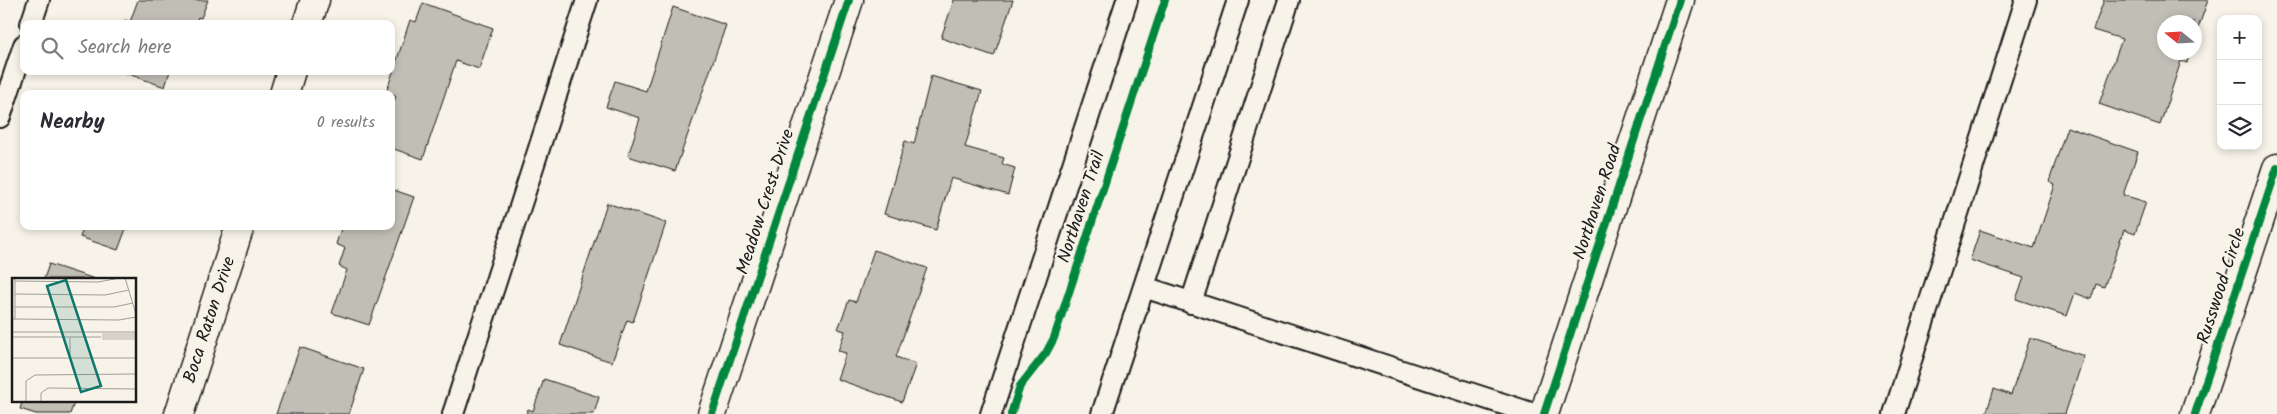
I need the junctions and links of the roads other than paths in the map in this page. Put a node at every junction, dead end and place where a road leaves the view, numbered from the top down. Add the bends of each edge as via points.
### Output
1 (39, 0) edge
2 (314, 0) edge
3 (587, 0) edge
4 (849, 0) edge
5 (1127, 0) edge
6 (1238, 0) edge
7 (1289, 0) edge
8 (1680, 0) edge
9 (2026, 0) edge
10 (32, 20) edge
11 (308, 20) edge
12 (20, 57) edge
13 (290, 75) edge
14 (285, 90) edge
15 (0, 117) edge
16 (2277, 168) edge
17 (239, 230) edge
18 (1144, 288) junction
19 (1191, 303) junction
20 (179, 414) edge
21 (453, 414) edge
22 (712, 414) edge
23 (991, 414) edge
24 (1102, 414) edge
25 (1534, 414) edge
26 (1544, 414) edge
27 (1894, 414) edge
28 (2196, 414) edge

1 - 10 lane
2 - 11 street
3 - 21 lane
4 - 22 street, Meadow Crest Drive
5 - 23 lane
6 - 18 lane
7 - 19 lane
8 - 26 street, Northaven Road
9 - 27 lane
12 - 15 lane
13 - 14 street
16 - 28 street, Russwood Circle
17 - 20 street, Boca Raton Drive
18 - 19 lane
18 - 24 lane
19 - 25 lane

